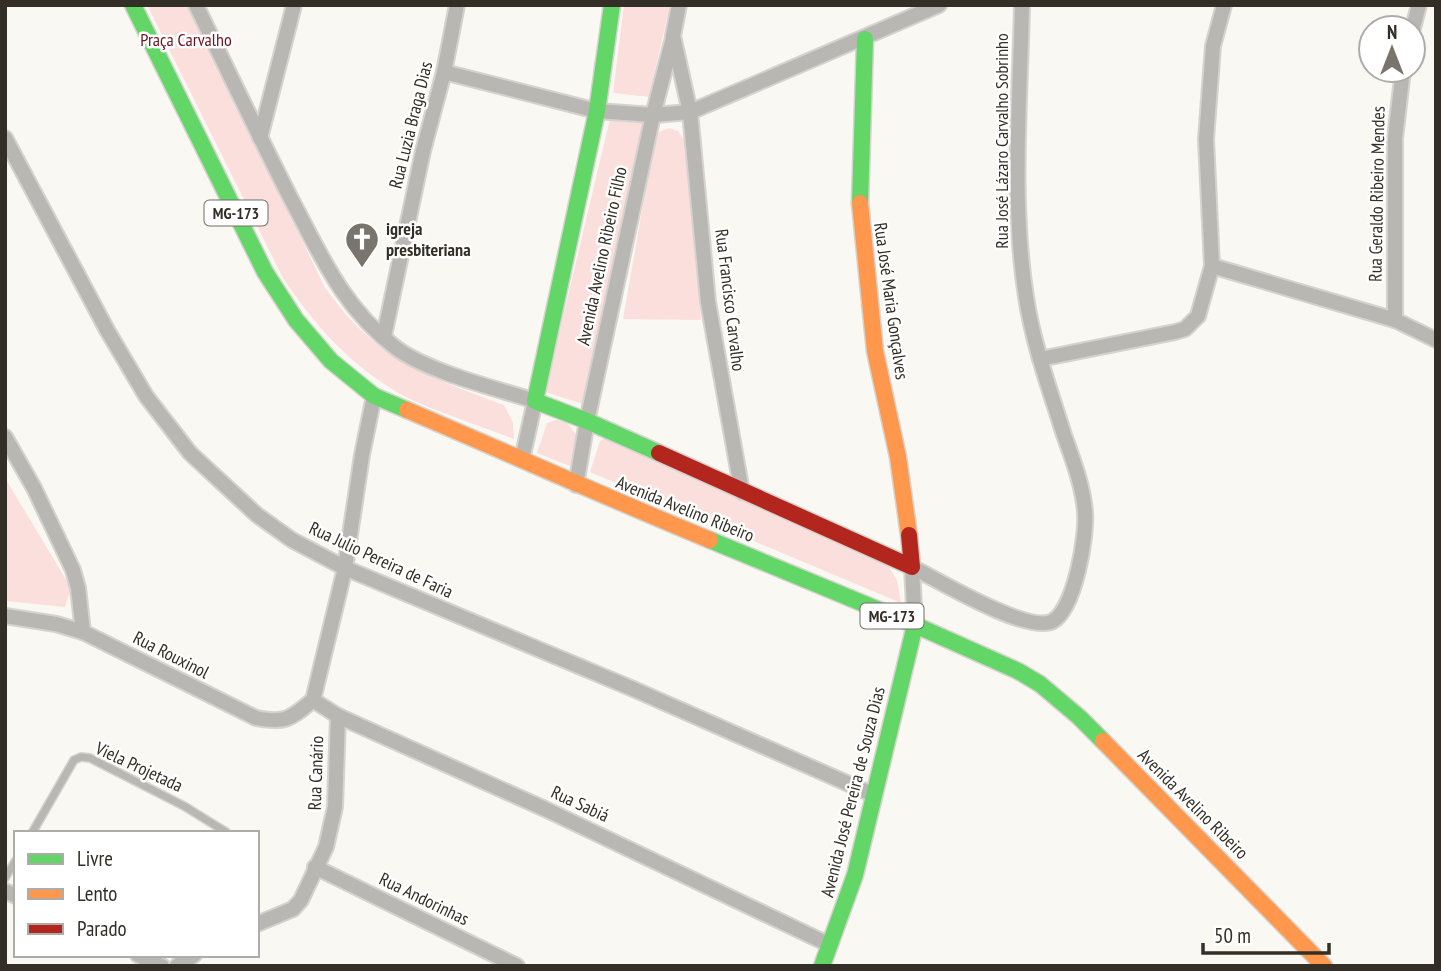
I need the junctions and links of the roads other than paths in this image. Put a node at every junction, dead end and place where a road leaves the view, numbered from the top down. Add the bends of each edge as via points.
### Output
1 (133, 5) edge
2 (196, 5) edge
3 (294, 5) edge
4 (457, 5) edge
5 (612, 5) edge
6 (679, 5) edge
7 (939, 5) edge
8 (1023, 5) edge
9 (1224, 5) edge
10 (673, 36) junction
11 (865, 39) junction
12 (444, 72) junction
13 (1401, 84) edge
14 (597, 111) junction
15 (690, 112) junction
16 (653, 115) junction
17 (5, 138) edge
18 (260, 138) junction
19 (1212, 266) junction
20 (1395, 320) junction
21 (384, 336) junction
22 (1436, 340) edge
23 (1040, 359) junction
24 (374, 396) junction
25 (535, 401) junction
26 (587, 421) junction
27 (5, 438) edge
28 (522, 459) junction
29 (576, 485) junction
30 (742, 492) junction
31 (912, 567) junction
32 (345, 568) junction
33 (5, 616) edge
34 (915, 625) junction
35 (83, 632) junction
36 (313, 700) junction
37 (338, 716) junction
38 (874, 795) junction
39 (33, 831) edge
40 (224, 831) edge
41 (315, 867) junction
42 (259, 923) edge
43 (830, 945) junction
44 (143, 957) edge
45 (162, 966) edge
46 (517, 966) edge
47 (822, 966) edge
48 (1324, 966) edge

1 - 24 main road, Avenida Avelino Ribeiro / MG-173 via 265,272 296,320 331,361
2 - 18 street, MG-173
3 - 18 street
4 - 12 street, Rua Luzia Braga Dias
5 - 14 main road, Avenida Avelino Ribeiro Filho
6 - 10 street, Avenida Avelino Ribeiro Filho
7 - 11 street
8 - 23 street, Rua José Lázaro Carvalho Sobrinho via 1020,247
9 - 19 street via 1213,47 1206,139
10 - 15 street, Avenida Avelino Ribeiro Filho
10 - 16 street, Avenida Avelino Ribeiro Filho
11 - 15 street
11 - 31 main road, Rua José Maria Gonçalves via 859,194 862,243 875,351 906,505
12 - 14 street
12 - 21 street, Rua Luzia Braga Dias
13 - 20 street, Rua Geraldo Ribeiro Mendes via 1395,138
14 - 16 street
14 - 25 main road, Avenida Avelino Ribeiro Filho
15 - 16 street
15 - 30 street, Rua Francisco Carvalho via 708,302
16 - 26 street, Avenida Avelino Ribeiro Filho
17 - 32 street, Rua Julio Pereira de Faria via 107,330 146,396 190,453 257,515
18 - 21 street, MG-173 via 337,286 355,311
19 - 20 street
19 - 23 street via 1198,316 1185,329
20 - 22 street
21 - 25 street, MG-173 via 422,364
23 - 31 street, Rua José Lázaro Carvalho Sobrinho via 1085,513 1077,573 1061,614 1048,623 1014,619
24 - 28 main road, Avenida Avelino Ribeiro / MG-173
24 - 32 street
25 - 26 main road
25 - 28 street
26 - 29 street, Avenida Avelino Ribeiro Filho
26 - 30 main road
27 - 35 street via 72,570
28 - 29 main road, Avenida Avelino Ribeiro / MG-173
29 - 34 main road, Avenida Avelino Ribeiro / MG-173
30 - 31 main road
31 - 34 street
32 - 36 street
32 - 38 street, Rua Julio Pereira de Faria
33 - 35 street, Rua Rouxinol
34 - 38 main road, Avenida José Pereira de Souza Dias
34 - 48 main road, Avenida Avelino Ribeiro / MG-173 via 1018,671 1057,698
35 - 36 street, Rua Rouxinol via 256,718 291,718
36 - 37 street, Rua Sabiá
37 - 41 street, Rua Canário via 335,807 326,847
37 - 43 street, Rua Sabiá
38 - 43 main road, Avenida José Pereira de Souza Dias via 855,876
39 - 40 lane, Viela Projetada via 80,757 184,806
41 - 42 street, Rua Canário via 293,909
41 - 46 street, Rua Andorinhas
43 - 47 main road, Avenida José Pereira de Souza Dias
44 - 45 street

